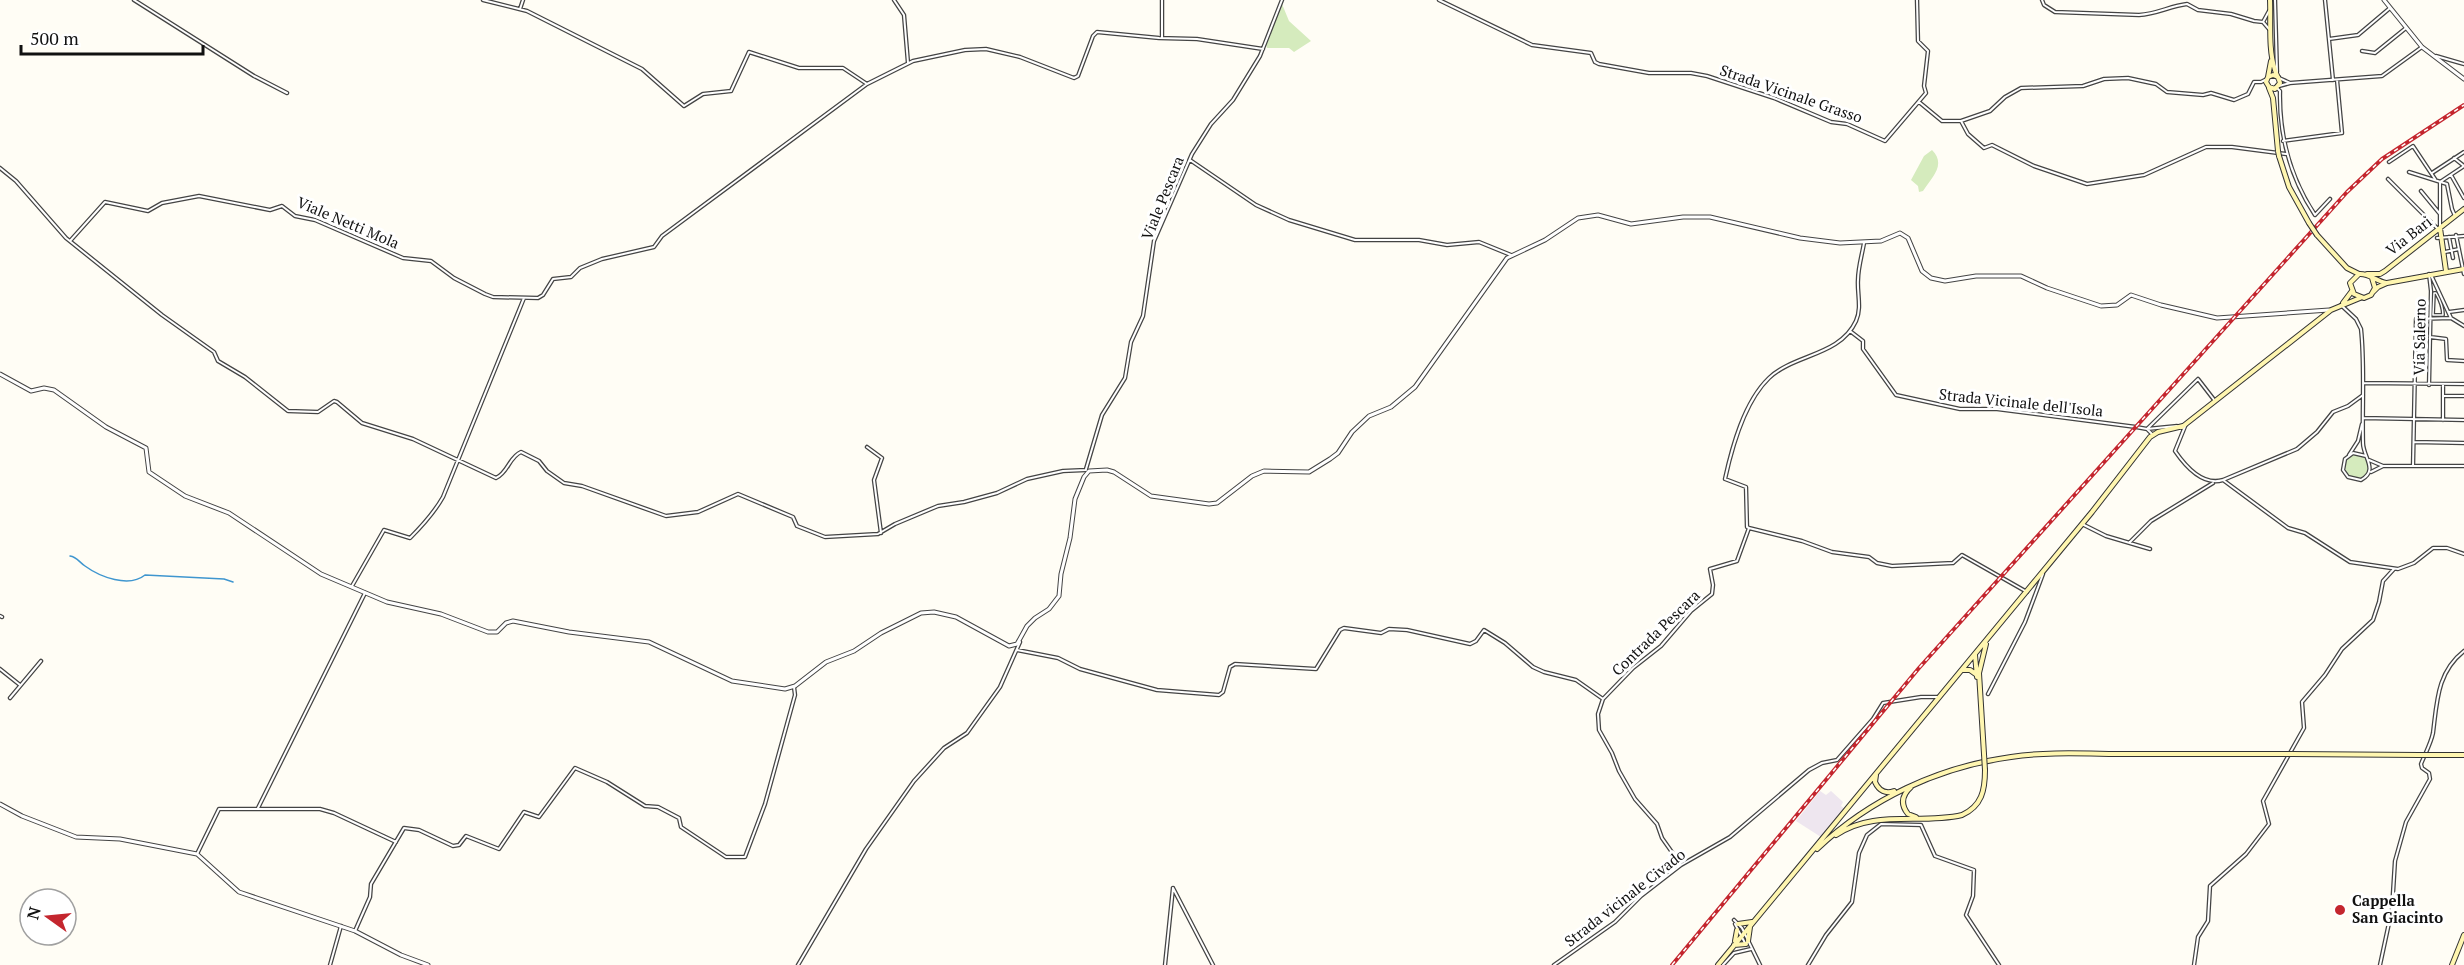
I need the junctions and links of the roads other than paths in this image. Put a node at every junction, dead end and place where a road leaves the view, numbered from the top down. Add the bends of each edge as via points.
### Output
1 (134, 0) edge
2 (483, 0) edge
3 (523, 0) edge
4 (894, 0) edge
5 (1162, 0) edge
6 (1282, 0) edge
7 (1439, 0) edge
8 (1917, 0) edge
9 (2042, 0) edge
10 (2273, 0) edge
11 (2325, 0) edge
12 (2384, 0) edge
13 (2271, 6) junction
14 (2390, 8) junction
15 (520, 9) junction
16 (2263, 22) junction
17 (2406, 27) junction
18 (2272, 34) junction
19 (1162, 38) junction
20 (2329, 39) junction
21 (2422, 47) junction
22 (1263, 49) junction
23 (2362, 51) dead end
24 (2272, 54) junction
25 (2430, 54) junction
26 (908, 63) junction
27 (2464, 64) edge
28 (2278, 77) junction
29 (2268, 78) junction
30 (2464, 79) edge
31 (2335, 80) junction
32 (2261, 82) junction
33 (2290, 83) junction
34 (867, 84) junction
35 (2268, 86) junction
36 (2277, 88) junction
37 (287, 93) dead end
38 (2273, 98) junction
39 (1919, 102) junction
40 (1961, 121) junction
41 (2283, 141) junction
42 (2464, 152) edge
43 (2286, 154) junction
44 (2454, 158) junction
45 (1190, 160) junction
46 (2389, 162) dead end
47 (2464, 166) edge
48 (0, 168) edge
49 (2409, 172) dead end
50 (2432, 173) junction
51 (2451, 175) junction
52 (2388, 179) dead end
53 (2436, 180) junction
54 (2440, 182) junction
55 (2421, 191) dead end
56 (2464, 198) edge
57 (2330, 199) dead end
58 (2464, 210) edge
59 (2440, 215) junction
60 (2456, 216) junction
61 (2440, 233) junction
62 (2456, 235) junction
63 (2464, 236) edge
64 (70, 241) junction
65 (1864, 243) junction
66 (2459, 249) junction
67 (2452, 251) junction
68 (2442, 253) junction
69 (1511, 255) junction
70 (2453, 258) dead end
71 (2463, 258) edge
72 (2347, 268) junction
73 (2446, 271) junction
74 (2464, 271) edge
75 (2359, 274) junction
76 (2367, 274) junction
77 (2429, 274) junction
78 (2372, 278) junction
79 (2350, 283) junction
80 (2387, 284) junction
81 (2436, 287) junction
82 (2352, 291) junction
83 (2431, 291) junction
84 (2373, 292) junction
85 (524, 298) junction
86 (2360, 298) junction
87 (2342, 305) junction
88 (2331, 310) junction
89 (2464, 310) edge
90 (2449, 312) junction
91 (2443, 315) joint
92 (2451, 318) junction
93 (2431, 319) junction
94 (2464, 326) edge
95 (1851, 329) junction
96 (2430, 337) junction
97 (2464, 361) edge
98 (0, 374) edge
99 (2363, 383) junction
100 (2414, 384) junction
101 (2429, 384) junction
102 (2443, 384) junction
103 (2464, 384) edge
104 (2363, 394) junction
105 (2443, 396) junction
106 (2464, 396) edge
107 (2215, 401) junction
108 (2363, 418) junction
109 (2414, 420) junction
110 (2443, 420) junction
111 (2464, 420) edge
112 (2183, 425) junction
113 (2147, 429) junction
114 (2153, 435) junction
115 (2414, 442) junction
116 (2464, 443) edge
117 (867, 447) dead end
118 (2349, 455) junction
119 (2366, 456) junction
120 (2368, 459) junction
121 (459, 460) junction
122 (2383, 466) junction
123 (2413, 466) junction
124 (2464, 466) edge
125 (1087, 471) junction
126 (2368, 474) junction
127 (2223, 480) junction
128 (2214, 482) junction
129 (2082, 524) junction
130 (1749, 528) junction
131 (881, 533) junction
132 (2130, 542) junction
133 (2150, 549) dead end
134 (2464, 554) edge
135 (2393, 568) junction
136 (2044, 570) junction
137 (352, 586) junction
138 (2026, 591) junction
139 (365, 592) junction
140 (1989, 638) junction
141 (1020, 640) junction
142 (1017, 650) junction
143 (2464, 651) edge
144 (1975, 654) junction
145 (41, 661) dead end
146 (1980, 666) junction
147 (0, 669) edge
148 (1961, 670) junction
149 (1977, 676) junction
150 (20, 685) junction
151 (794, 686) junction
152 (1980, 692) junction
153 (1988, 694) dead end
154 (1939, 697) junction
155 (10, 698) dead end
156 (1603, 699) junction
157 (2464, 755) edge
158 (1877, 773) junction
159 (1916, 783) junction
160 (1909, 786) junction
161 (0, 804) edge
162 (258, 808) junction
163 (1922, 819) junction
164 (396, 842) junction
165 (1825, 842) junction
166 (197, 854) junction
167 (1803, 862) junction
168 (1681, 865) junction
169 (1736, 922) junction
170 (1752, 924) junction
171 (341, 926) junction
172 (1737, 930) junction
173 (355, 931) junction
174 (2464, 934) edge
175 (1742, 935) junction
176 (1748, 945) junction
177 (1733, 946) junction
178 (330, 965) edge
179 (428, 965) edge
180 (798, 965) edge
181 (1165, 965) edge
182 (1213, 965) edge
183 (1554, 965) edge
184 (1718, 965) edge
185 (1723, 965) edge
186 (1760, 965) edge
187 (1808, 965) edge
188 (1999, 965) edge
189 (2194, 965) edge
190 (2380, 965) edge
191 (2452, 965) edge

1 - 37 street
2 - 15 street
3 - 15 street
4 - 26 street via 904,15
5 - 19 street
6 - 22 street, Viale Pescara
7 - 39 street, Strada Vicinale Grasso via 1532,45 1591,53 1597,63 1649,73 1707,76 1831,122 1847,124 1880,140 1885,141
8 - 39 street via 1918,41 1928,51 1926,93
9 - 16 street via 2049,10 2059,12 2153,14 2187,4 2199,10
10 - 13 main road
10 - 28 street
11 - 20 street
12 - 14 street
13 - 16 street
13 - 18 main road
14 - 17 street
14 - 20 street via 2358,36
15 - 34 street via 642,69 684,106 703,94 731,91 749,52 801,68 843,68
16 - 18 street
17 - 21 street
17 - 23 street via 2375,53
18 - 24 main road
19 - 22 street
19 - 26 street via 1095,33 1074,78 1012,54 986,49
20 - 31 street
21 - 25 street
21 - 31 street via 2382,76
22 - 45 street, Viale Pescara
24 - 28 main road
24 - 29 main road
25 - 27 street
25 - 30 street
26 - 34 street
28 - 29 main road
28 - 33 street
28 - 36 main road
29 - 32 street
29 - 35 main road
31 - 33 street
31 - 41 street via 2342,133
32 - 35 street
32 - 40 street via 2254,82 2248,94 2234,100 2211,93 2167,92 2156,84 2128,78 2104,79 2084,86 2021,88 1990,111
33 - 36 street
34 - 85 street via 663,236 654,247 591,263 571,277 553,279 540,298
35 - 36 main road
35 - 38 main road
36 - 38 main road
36 - 41 street
38 - 72 main road, bridge via 2278,153 2289,187 2308,224
39 - 40 street via 1942,121
40 - 43 street via 1968,134 1984,148 1995,146 2034,166 2084,184 2144,175 2205,147
41 - 43 street
42 - 44 street
43 - 57 street via 2315,215
44 - 47 street
44 - 50 street
45 - 69 street via 1256,205 1289,220 1355,240 1419,240 1448,245 1479,242
45 - 125 street, Viale Pescara via 1154,241 1143,316 1131,342 1125,378 1102,415
46 - 50 street via 2413,146
47 - 51 street
48 - 64 street
49 - 53 street
50 - 53 street
51 - 54 street
51 - 56 street
52 - 61 street
53 - 54 street
54 - 59 street
54 - 60 street via 2448,184
55 - 59 street
58 - 60 main road, Via Bari
59 - 61 street
60 - 61 main road, Via Bari
61 - 62 street
61 - 67 street
61 - 68 main road
61 - 76 main road, Via Bari via 2429,236 2380,274
62 - 63 street
62 - 66 street
64 - 85 street, Viale Netti Mola via 105,202 146,211 162,203 199,196 270,210 282,206 295,216 315,220 403,258 431,261 485,294
64 - 121 street via 285,410 314,413 338,402 362,423
65 - 69 street via 1800,238 1710,217 1631,224 1593,215 1571,221 1545,240
65 - 88 street via 1900,233 1905,235 1926,276 1945,281 2021,276 2101,306 2117,305 2131,295 2217,318
65 - 95 street via 1858,313
66 - 67 street
66 - 71 street
67 - 68 street
67 - 70 street
68 - 73 main road
69 - 125 street via 1415,387 1391,407 1369,416 1338,453 1313,470 1264,471 1217,503 1209,504 1151,496 1114,472
71 - 74 street
72 - 75 main road
72 - 79 main road
73 - 74 main road
73 - 77 main road
75 - 76 main road
75 - 79 main road
76 - 78 main road
77 - 80 main road
77 - 81 street
77 - 83 street, Via Salerno
78 - 80 main road
78 - 84 main road
79 - 82 main road
80 - 84 main road
81 - 83 street
81 - 90 street
82 - 86 main road
82 - 87 main road
83 - 93 street, Via Salerno
84 - 86 main road
85 - 121 street
86 - 87 main road
87 - 88 main road
87 - 99 street via 2361,328
88 - 107 main road
89 - 90 street
90 - 92 street
91 - 91 street via 2443,306 2436,292 2433,315
92 - 93 street
92 - 94 street
93 - 96 street, Via Salerno
93 - 100 street via 2416,319
95 - 113 street, Strada Vicinale dell'Isola via 1863,341 1865,353 1896,395 1960,409 1997,408
95 - 130 street via 1834,345 1770,377 1751,404 1725,479 1745,486
96 - 97 street via 2446,339 2447,360
96 - 101 street, Via Salerno
98 - 137 street via 31,391 54,390 106,427 146,448 149,472 170,488 225,510 314,569
99 - 100 street
99 - 104 street
100 - 101 street
100 - 109 street
101 - 102 street
102 - 103 street
102 - 105 street
104 - 108 street
104 - 127 street via 2333,412 2297,450
105 - 106 street
105 - 110 street
107 - 112 main road
107 - 113 street via 2198,379
108 - 109 street
108 - 118 street via 2358,441
108 - 119 street
109 - 110 street
109 - 115 street
110 - 111 street
112 - 113 street, Strada Vicinale dell'Isola
112 - 114 main road
112 - 128 street via 2176,453 2197,474
113 - 114 street
114 - 129 main road
115 - 116 street
115 - 123 street
117 - 131 street via 882,458 874,480
118 - 119 street
118 - 126 street via 2343,466 2348,477 2356,481
119 - 120 street
120 - 122 street
120 - 126 street
121 - 131 street via 499,478 521,452 539,461 564,483 666,516 698,512 738,494 793,517 797,526 820,536
121 - 137 street via 443,497 427,521 410,538 384,530
122 - 123 street
122 - 126 street
123 - 124 street
125 - 131 street via 1027,478 997,493 938,506
125 - 141 street via 1075,499 1059,596 1032,621
127 - 128 street
127 - 135 street via 2288,528 2305,533 2349,562
128 - 132 street via 2151,521
129 - 132 street
129 - 136 main road
130 - 138 street via 1892,566 1953,563 1962,555
130 - 156 street, Contrada Pescara via 1737,561 1710,569 1712,594
132 - 133 street
134 - 135 street via 2433,548 2406,568
135 - 189 street via 2383,580 2373,620 2342,649 2301,703 2304,728 2263,801 2269,824 2246,854 2210,886 2208,921 2198,937
136 - 138 main road
136 - 153 street via 2025,622
137 - 139 street
138 - 140 main road
139 - 151 street via 391,603 441,614 485,632 497,632 513,621 635,640 651,643 732,681 784,689
139 - 162 street
140 - 144 main road
140 - 146 main road
141 - 142 street
141 - 151 street via 1009,646 956,617 921,613 850,653 826,662
142 - 156 street via 1042,653 1080,669 1157,690 1219,695 1230,667 1235,664 1316,669 1344,628 1382,633 1392,628 1470,644 1484,630 1533,667 1579,682
142 - 180 street via 1000,687 967,733 945,748 914,781 866,849
143 - 190 street via 2453,660 2440,683 2432,736 2421,764 2430,779 2406,822 2394,864 2392,909
144 - 146 main road
144 - 148 main road
144 - 149 main road
145 - 150 street
146 - 152 main road
147 - 150 street
148 - 149 main road
148 - 154 main road
149 - 152 main road
150 - 155 street
151 - 164 street via 776,770 745,857 726,857 681,827 679,818 658,807 645,806 575,768 539,817 524,812 499,849 466,836 453,846 409,827 404,828
152 - 163 main road, bridge via 1983,795 1972,810 1954,817
154 - 158 main road
154 - 168 street, Strada vicinale Civado via 1883,703 1837,760 1809,770 1731,837
156 - 168 street via 1598,714 1599,730 1633,796 1657,824
157 - 159 main road, bridge via 2031,755 1969,765
158 - 160 main road via 1877,785 1885,792
158 - 167 main road
159 - 160 main road
159 - 163 main road via 1906,792 1902,804 1908,814
160 - 165 main road via 1864,811
161 - 166 street via 76,837 120,839
162 - 164 street via 325,810
162 - 166 street via 219,809
163 - 165 main road via 1866,821
164 - 173 street via 371,884 370,897
165 - 167 main road
166 - 171 street via 239,892
167 - 170 main road
168 - 183 street, Strada vicinale Civado via 1641,896 1616,922
169 - 170 main road
169 - 172 street
169 - 175 street
170 - 175 main road
170 - 176 main road
171 - 173 street
171 - 178 street
172 - 175 street
172 - 177 main road
173 - 179 street
174 - 191 main road
175 - 176 street
175 - 177 main road
176 - 177 main road
176 - 185 street
176 - 186 street
177 - 184 main road
181 - 182 street via 1173,888
187 - 188 street via 1852,902 1859,853 1867,835 1881,824 1921,825 1935,856 1974,870 1973,896 1966,915

